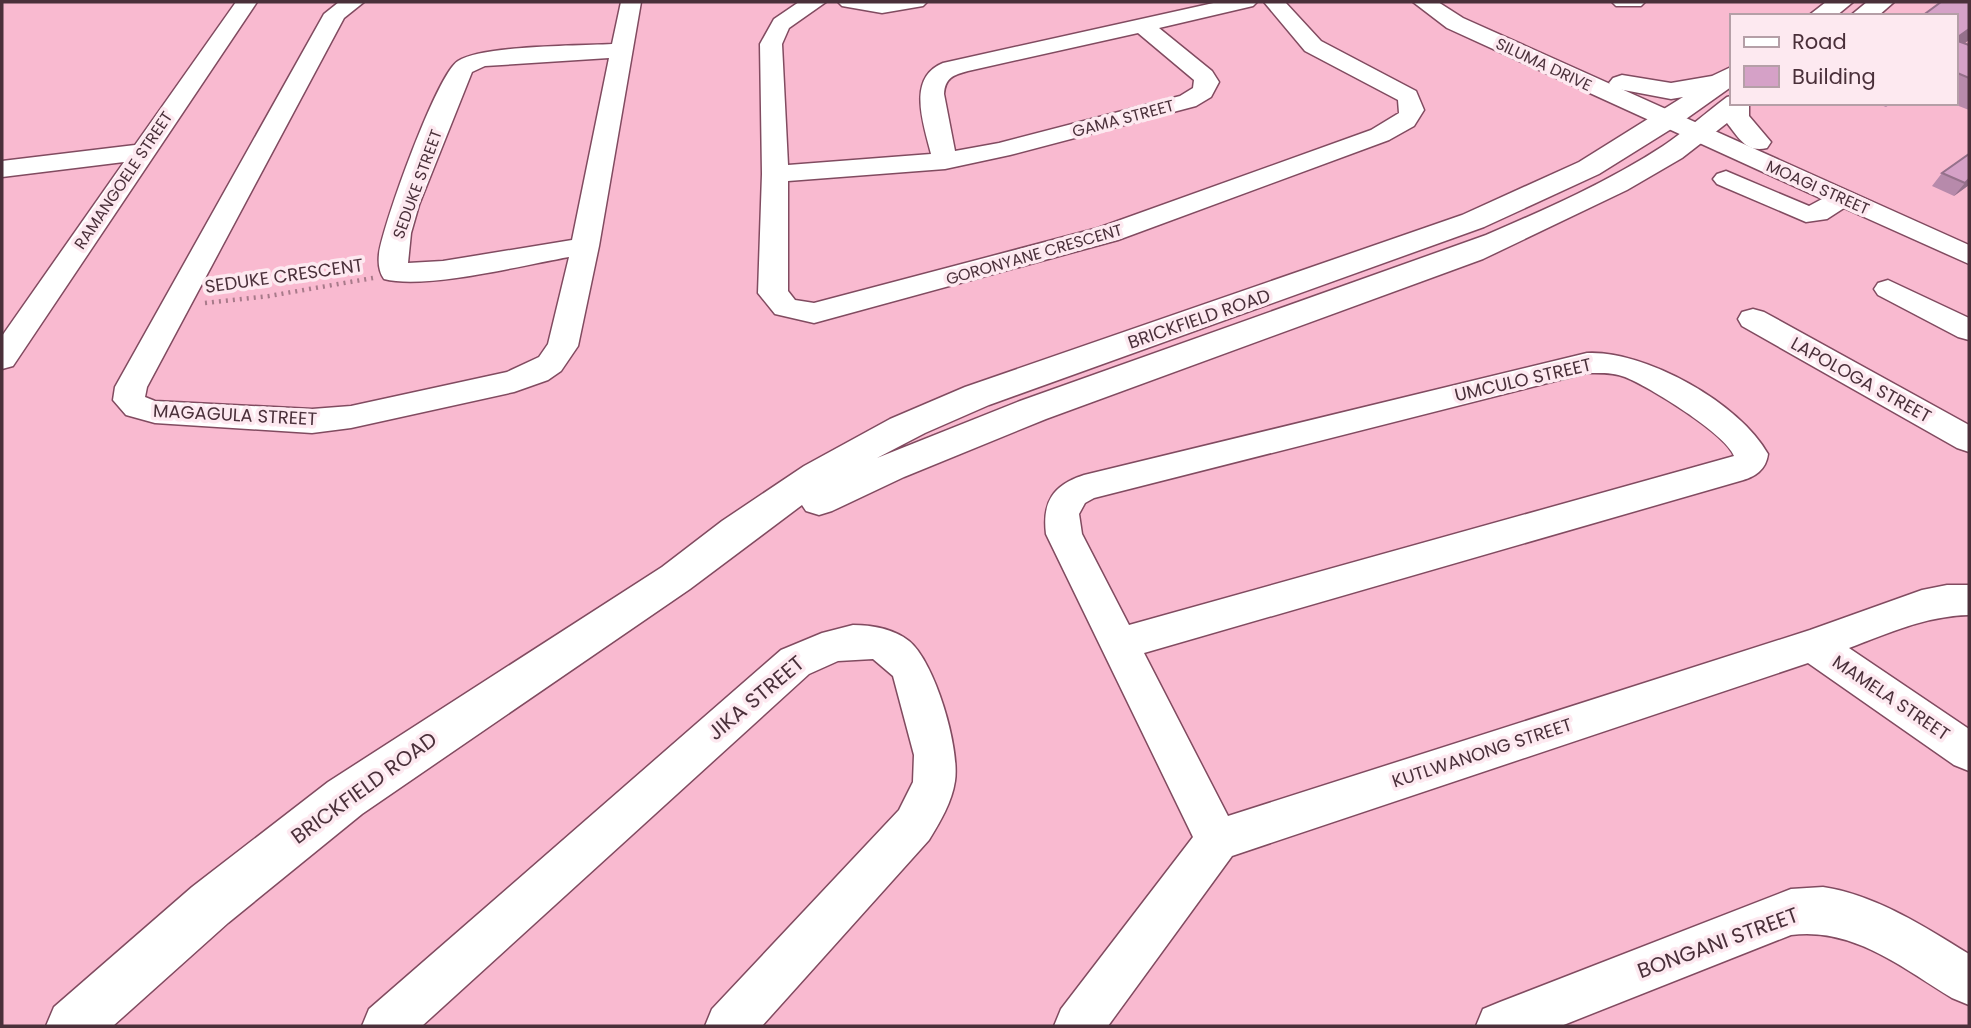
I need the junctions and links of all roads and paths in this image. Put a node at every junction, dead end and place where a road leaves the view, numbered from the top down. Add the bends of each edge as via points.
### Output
1 (246, 2) edge
2 (353, 2) edge
3 (631, 2) edge
4 (815, 2) edge
5 (849, 2) edge
6 (916, 2) edge
7 (1246, 2) edge
8 (1275, 2) edge
9 (1424, 2) edge
10 (1451, 2) edge
11 (1623, 2) edge
12 (1634, 2) edge
13 (1840, 2) edge
14 (1882, 2) edge
15 (1822, 14) edge
16 (1865, 14) edge
17 (1142, 24) junction
18 (622, 50) junction
19 (1622, 83) junction
20 (1730, 91) edge
21 (1730, 92) edge
22 (1734, 105) edge
23 (1689, 121) junction
24 (1757, 142) junction
25 (142, 152) junction
26 (945, 161) junction
27 (2, 169) edge
28 (775, 173) junction
29 (1726, 179) dead end
30 (1843, 197) junction
31 (1969, 234) edge
32 (585, 246) junction
33 (1969, 255) edge
34 (394, 273) junction
35 (1888, 289) dead end
36 (177, 302) junction
37 (33, 314) junction
38 (2, 319) edge
39 (1753, 319) dead end
40 (1969, 330) edge
41 (2, 359) edge
42 (1969, 440) edge
43 (1969, 600) edge
44 (1120, 644) junction
45 (1813, 645) junction
46 (1969, 752) edge
47 (1217, 840) junction
48 (1969, 981) edge
49 (73, 1026) edge
50 (386, 1026) edge
51 (729, 1026) edge
52 (1079, 1026) edge
53 (1500, 1026) edge

1 - 25 street, RAMANGOELE STREET
2 - 36 street, MAGAGULA STREET via 335,14
3 - 18 street, MAGAGULA STREET
4 - 28 street, GORONYANE CRESCENT via 772,33
5 - 6 street via 882,6
7 - 17 street
8 - 28 street, GORONYANE CRESCENT via 1313,46 1408,96 1414,110 1410,117 1370,139 1108,234 814,313 785,307 773,293
9 - 23 street, SILUMA DRIVE via 1455,23
10 - 19 street, SILUMA DRIVE
11 - 12 street
13 - 15 main road
14 - 16 main road
17 - 26 street via 962,65 941,74 931,92
17 - 26 street, GAMA STREET via 1204,76 1206,87 1197,97
18 - 32 street, MAGAGULA STREET
18 - 34 street, SEDUKE STREET via 480,59 464,67 401,222 392,257
19 - 20 main road via 1671,91
19 - 23 street, SILUMA DRIVE
21 - 23 main road, BRICKFIELD ROAD
22 - 24 main road via 1736,117
23 - 24 street, MOAGI STREET
23 - 30 street, MOAGI STREET
23 - 49 main road, BRICKFIELD ROAD via 1666,156 1615,187 1523,230 926,452 844,488 676,578 335,806 210,905
24 - 31 street, MOAGI STREET
25 - 27 street
25 - 37 street, RAMANGOELE STREET
26 - 28 street, GAMA STREET
29 - 30 street via 1805,214 1818,213
30 - 33 street, MOAGI STREET
32 - 34 street via 431,272
32 - 36 street, MAGAGULA STREET via 563,346 550,364 513,381 331,419 194,415 155,412 132,404 128,396 131,387
34 - 36 path, SEDUKE CRESCENT via 248,299
35 - 40 street
37 - 38 street
37 - 41 street, RAMANGOELE STREET
39 - 42 street, LAPOLOGA STREET
43 - 45 street, KUTLWANONG STREET via 1922,605
44 - 44 street, UMCULO STREET via 1061,523 1066,503 1084,488 1602,362 1636,370 1726,424 1740,434 1752,456 1740,470
44 - 47 street, UMCULO STREET
45 - 46 street, MAMELA STREET
45 - 47 street, KUTLWANONG STREET
47 - 52 street
48 - 53 street, BONGANI STREET via 1864,922 1813,909 1791,912
50 - 51 street, JIKA STREET via 795,662 815,650 842,643 884,644 908,666 932,740 936,765 929,804

